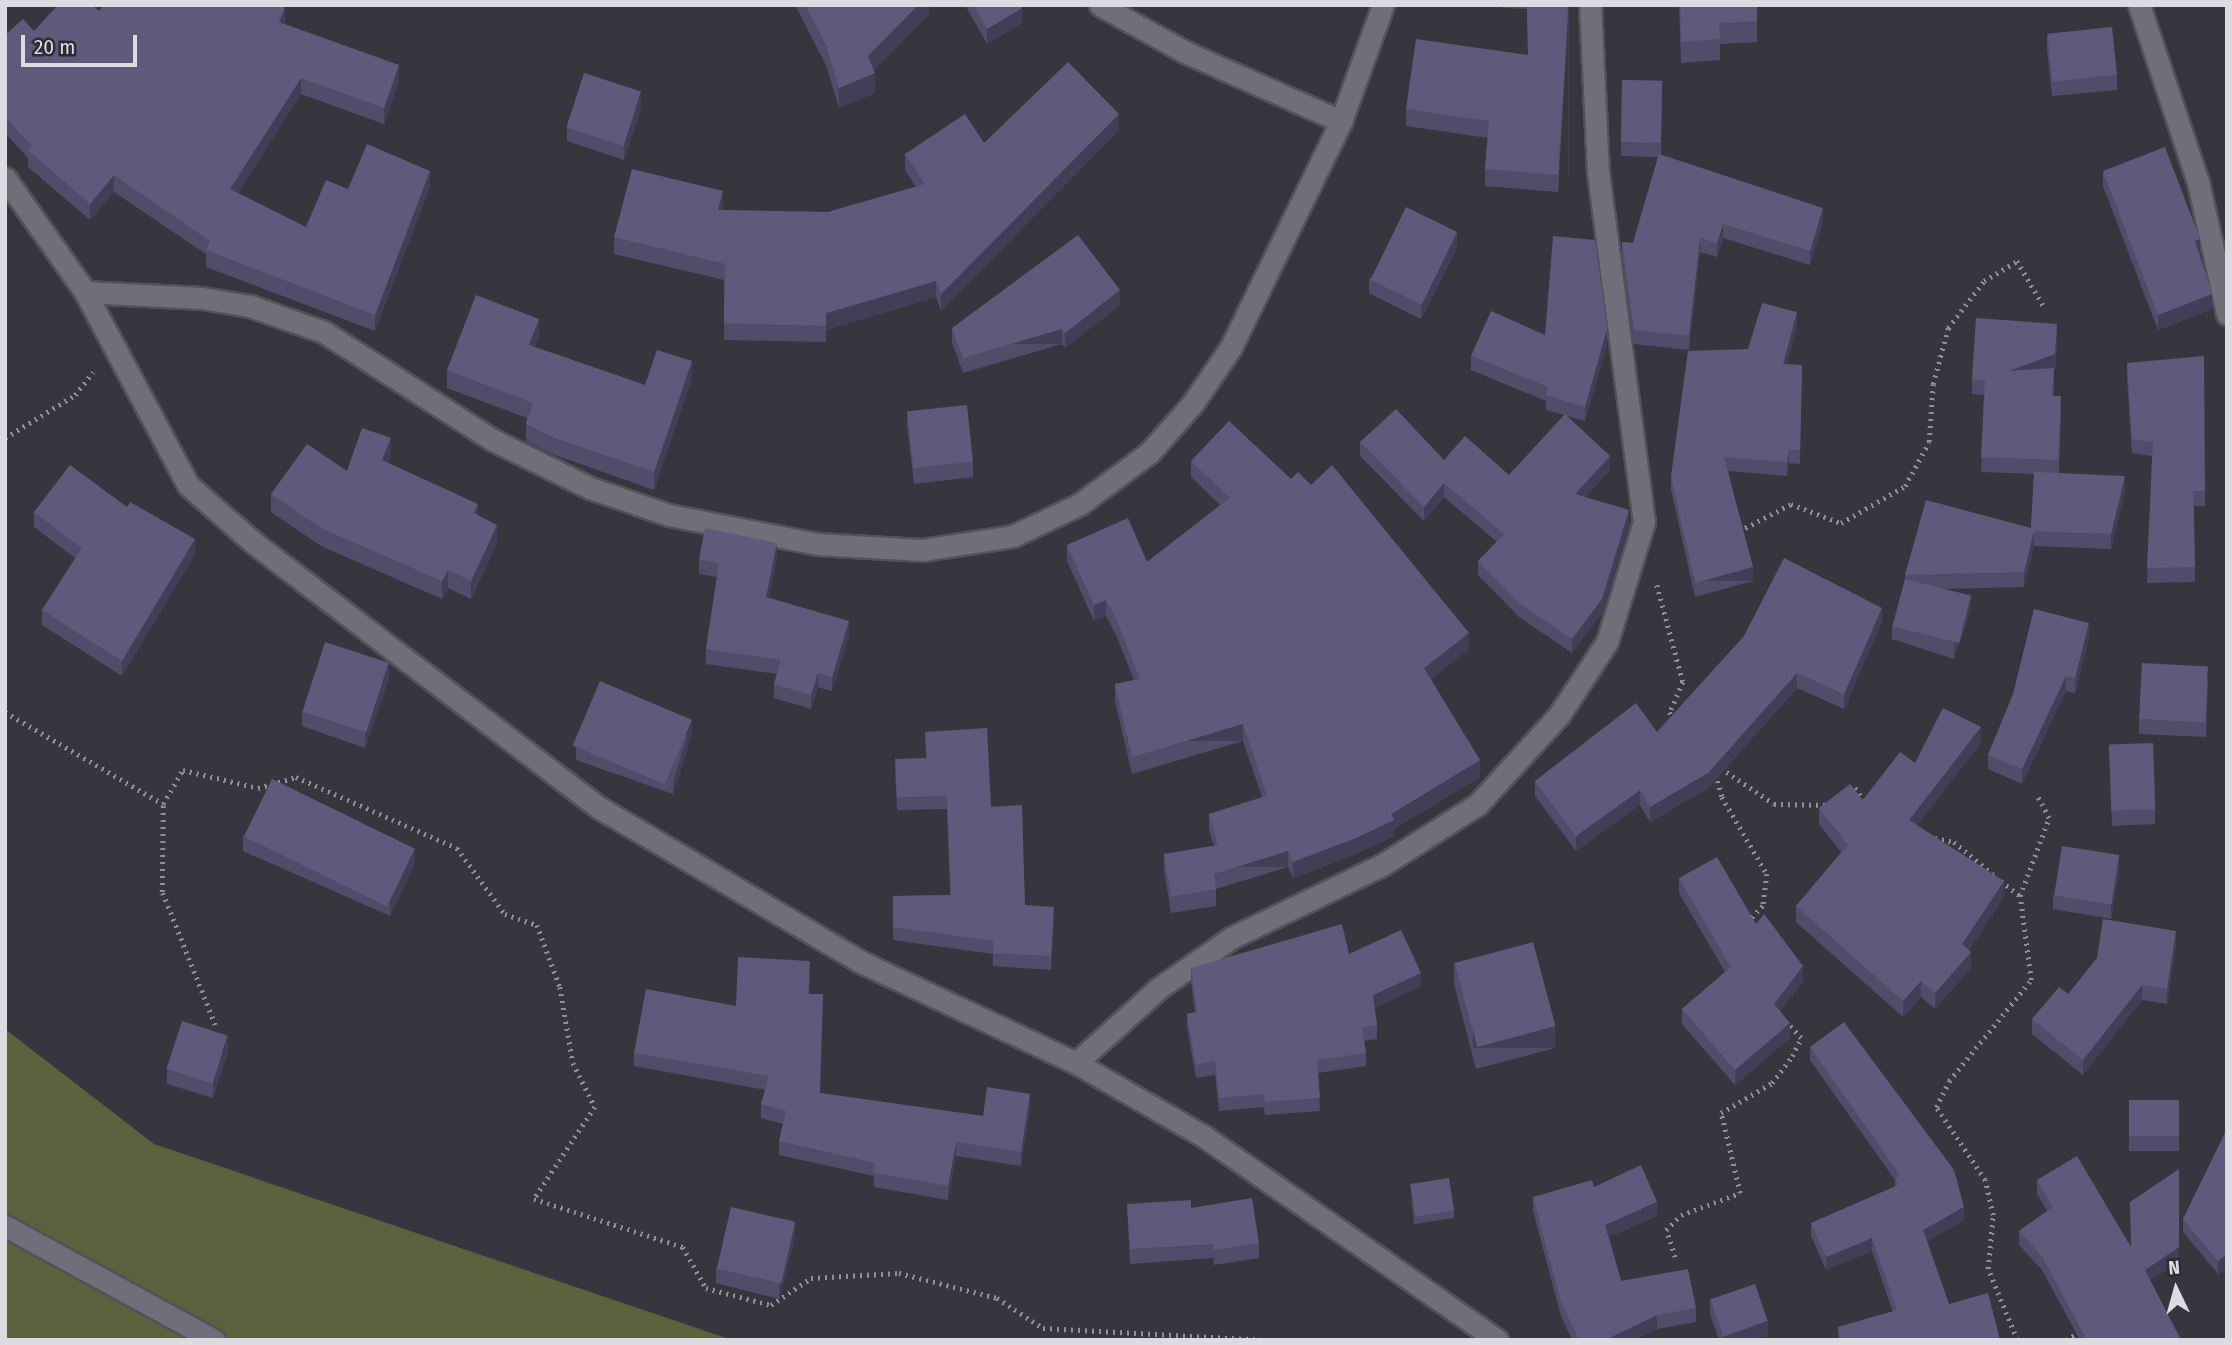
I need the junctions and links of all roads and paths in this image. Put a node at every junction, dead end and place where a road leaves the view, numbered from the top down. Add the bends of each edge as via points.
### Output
1 (1100, 5) edge
2 (1383, 5) edge
3 (1590, 5) edge
4 (2139, 5) edge
5 (1341, 121) junction
6 (5, 178) edge
7 (85, 292) junction
8 (2044, 307) dead end
9 (2227, 314) edge
10 (91, 360) dead end
11 (5, 438) edge
12 (1727, 537) edge
13 (1654, 573) dead end
14 (5, 712) edge
15 (1675, 723) edge
16 (2038, 796) dead end
17 (163, 804) junction
18 (1875, 817) edge
19 (1926, 836) edge
20 (2020, 896) junction
21 (1746, 925) edge
22 (1784, 1019) edge
23 (215, 1025) dead end
24 (1076, 1063) junction
25 (5, 1226) edge
26 (1675, 1257) dead end
27 (2096, 1324) edge
28 (214, 1340) edge
29 (1262, 1340) edge
30 (1497, 1340) edge
31 (2017, 1340) edge
32 (2066, 1340) edge

1 - 5 street via 1185,52
2 - 5 street
3 - 24 street via 1598,173 1644,522 1606,642 1559,715 1478,804 1382,865 1231,938 1159,988
4 - 9 street via 2198,182
5 - 7 street via 1231,347 1150,452 1080,504 1013,536 922,550 817,544 669,515 590,488 491,439 324,332 214,300
6 - 7 street
7 - 24 street via 188,485 254,543 598,807 863,963
8 - 12 path via 2017,261 1984,281 1956,318 1933,384 1929,442 1905,486 1841,523 1791,504
10 - 11 path via 93,374 75,395
13 - 15 path via 1683,682 1670,712
14 - 17 path
16 - 20 path via 2049,818
17 - 23 path via 162,892
17 - 29 path via 183,770 258,788 296,777 457,848 505,915 537,925 560,988 573,1063 595,1107 534,1199 683,1247 706,1288 771,1305 811,1278 899,1273 997,1298 1043,1328
18 - 21 path via 1856,788 1827,805 1774,804 1713,765 1722,797 1767,873 1763,906
19 - 20 path via 1954,842
20 - 31 path via 2031,980 1949,1081 1936,1107 1985,1180 1993,1215 1988,1269
22 - 26 path via 1801,1038 1792,1056 1772,1083 1721,1113 1740,1193 1681,1215 1666,1230
24 - 30 street via 1205,1137
25 - 28 street
27 - 32 path

